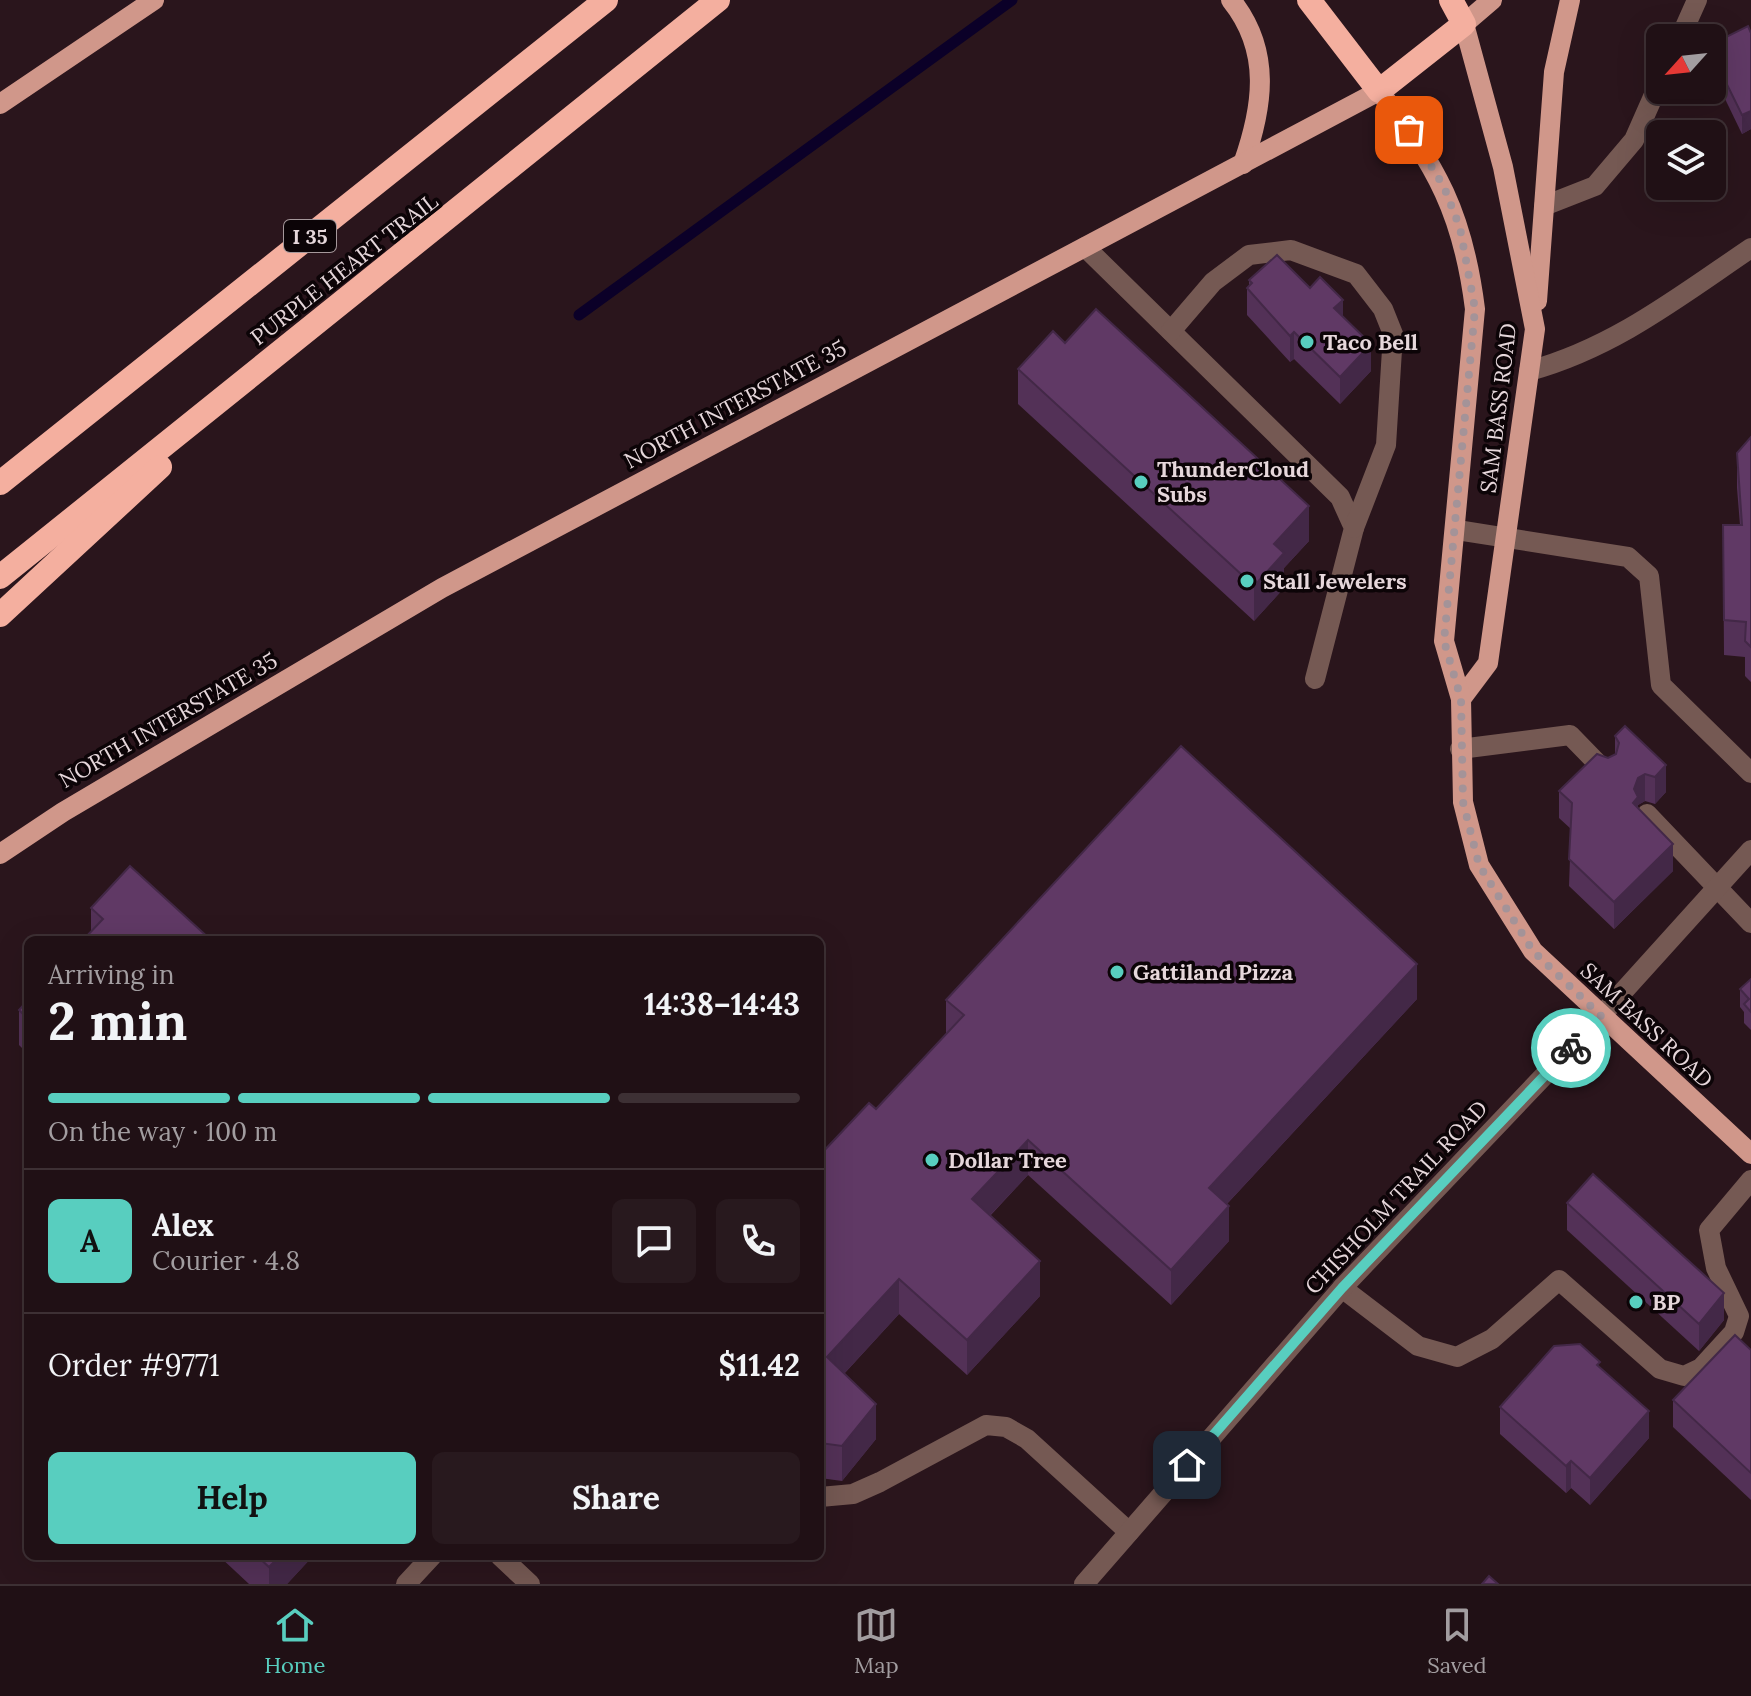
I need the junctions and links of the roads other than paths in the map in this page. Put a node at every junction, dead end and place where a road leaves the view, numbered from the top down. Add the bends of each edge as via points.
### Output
1 (154, 0) edge
2 (606, 0) edge
3 (718, 0) edge
4 (1231, 0) edge
5 (1309, 0) edge
6 (1451, 0) edge
7 (1492, 0) edge
8 (1570, 0) edge
9 (1697, 0) edge
10 (1464, 24) junction
11 (1686, 24) edge
12 (1379, 91) junction
13 (0, 104) edge
14 (1650, 104) edge
15 (1243, 164) junction
16 (1544, 206) junction
17 (1085, 247) junction
18 (1751, 248) edge
19 (312, 327) junction
20 (1535, 329) junction
21 (1171, 331) junction
22 (1529, 371) junction
23 (4, 479) edge
24 (1354, 528) junction
25 (1457, 530) junction
26 (1506, 537) junction
27 (0, 577) edge
28 (0, 615) edge
29 (1315, 679) dead end
30 (1461, 699) junction
31 (1460, 749) junction
32 (1606, 772) edge
33 (1751, 773) edge
34 (1647, 814) edge
35 (1751, 850) edge
36 (0, 854) edge
37 (1717, 886) junction
38 (1751, 923) edge
39 (1601, 1016) junction
40 (1751, 1154) edge
41 (1751, 1180) edge
42 (1342, 1288) junction
43 (824, 1497) edge
44 (1129, 1532) junction
45 (428, 1560) edge
46 (504, 1560) edge
47 (406, 1584) edge
48 (530, 1584) edge
49 (1084, 1584) edge

1 - 13 main road
2 - 23 highway, PURPLE HEART TRAIL / I 35
3 - 19 highway, PURPLE HEART TRAIL
4 - 15 main road via 1261,63 1257,117
5 - 12 highway
6 - 10 highway
7 - 10 main road, NORTH INTERSTATE 35
8 - 16 main road via 1554,72
9 - 11 street
10 - 12 highway, NORTH INTERSTATE 35
10 - 20 main road, SAM BASS ROAD via 1503,167
12 - 15 main road, NORTH INTERSTATE 35
12 - 25 main road, SAM BASS ROAD via 1422,146 1444,187 1460,228 1475,309
14 - 16 street via 1634,140 1595,186
15 - 17 main road, NORTH INTERSTATE 35
16 - 20 main road
17 - 21 street
17 - 36 main road, NORTH INTERSTATE 35 via 442,588
18 - 22 street via 1625,334 1571,360
19 - 27 highway, PURPLE HEART TRAIL
19 - 28 highway
20 - 22 main road, SAM BASS ROAD
21 - 24 street via 1340,497
21 - 24 street via 1213,282 1249,255 1291,250 1356,274 1383,309 1393,334 1386,445
22 - 26 main road, SAM BASS ROAD
24 - 29 street
25 - 26 street
25 - 30 main road, SAM BASS ROAD via 1444,641
26 - 30 main road, SAM BASS ROAD via 1488,663
26 - 33 street via 1628,557 1642,567 1649,576 1661,685
30 - 31 main road, SAM BASS ROAD
31 - 32 street via 1570,735
31 - 39 main road, SAM BASS ROAD via 1463,802 1479,865 1533,951
34 - 37 street
35 - 37 street, CHISHOLM TRAIL ROAD
37 - 38 street
37 - 39 street, CHISHOLM TRAIL ROAD
39 - 40 main road, SAM BASS ROAD
39 - 42 street, CHISHOLM TRAIL ROAD
41 - 42 street via 1709,1230 1716,1268 1739,1316 1734,1332 1701,1368 1684,1376 1660,1369 1559,1280 1492,1339 1457,1357 1418,1346
42 - 44 street, CHISHOLM TRAIL ROAD
43 - 44 street via 853,1494 986,1425 1006,1427 1027,1439
44 - 49 street, CHISHOLM TRAIL ROAD
45 - 47 street
46 - 48 street

